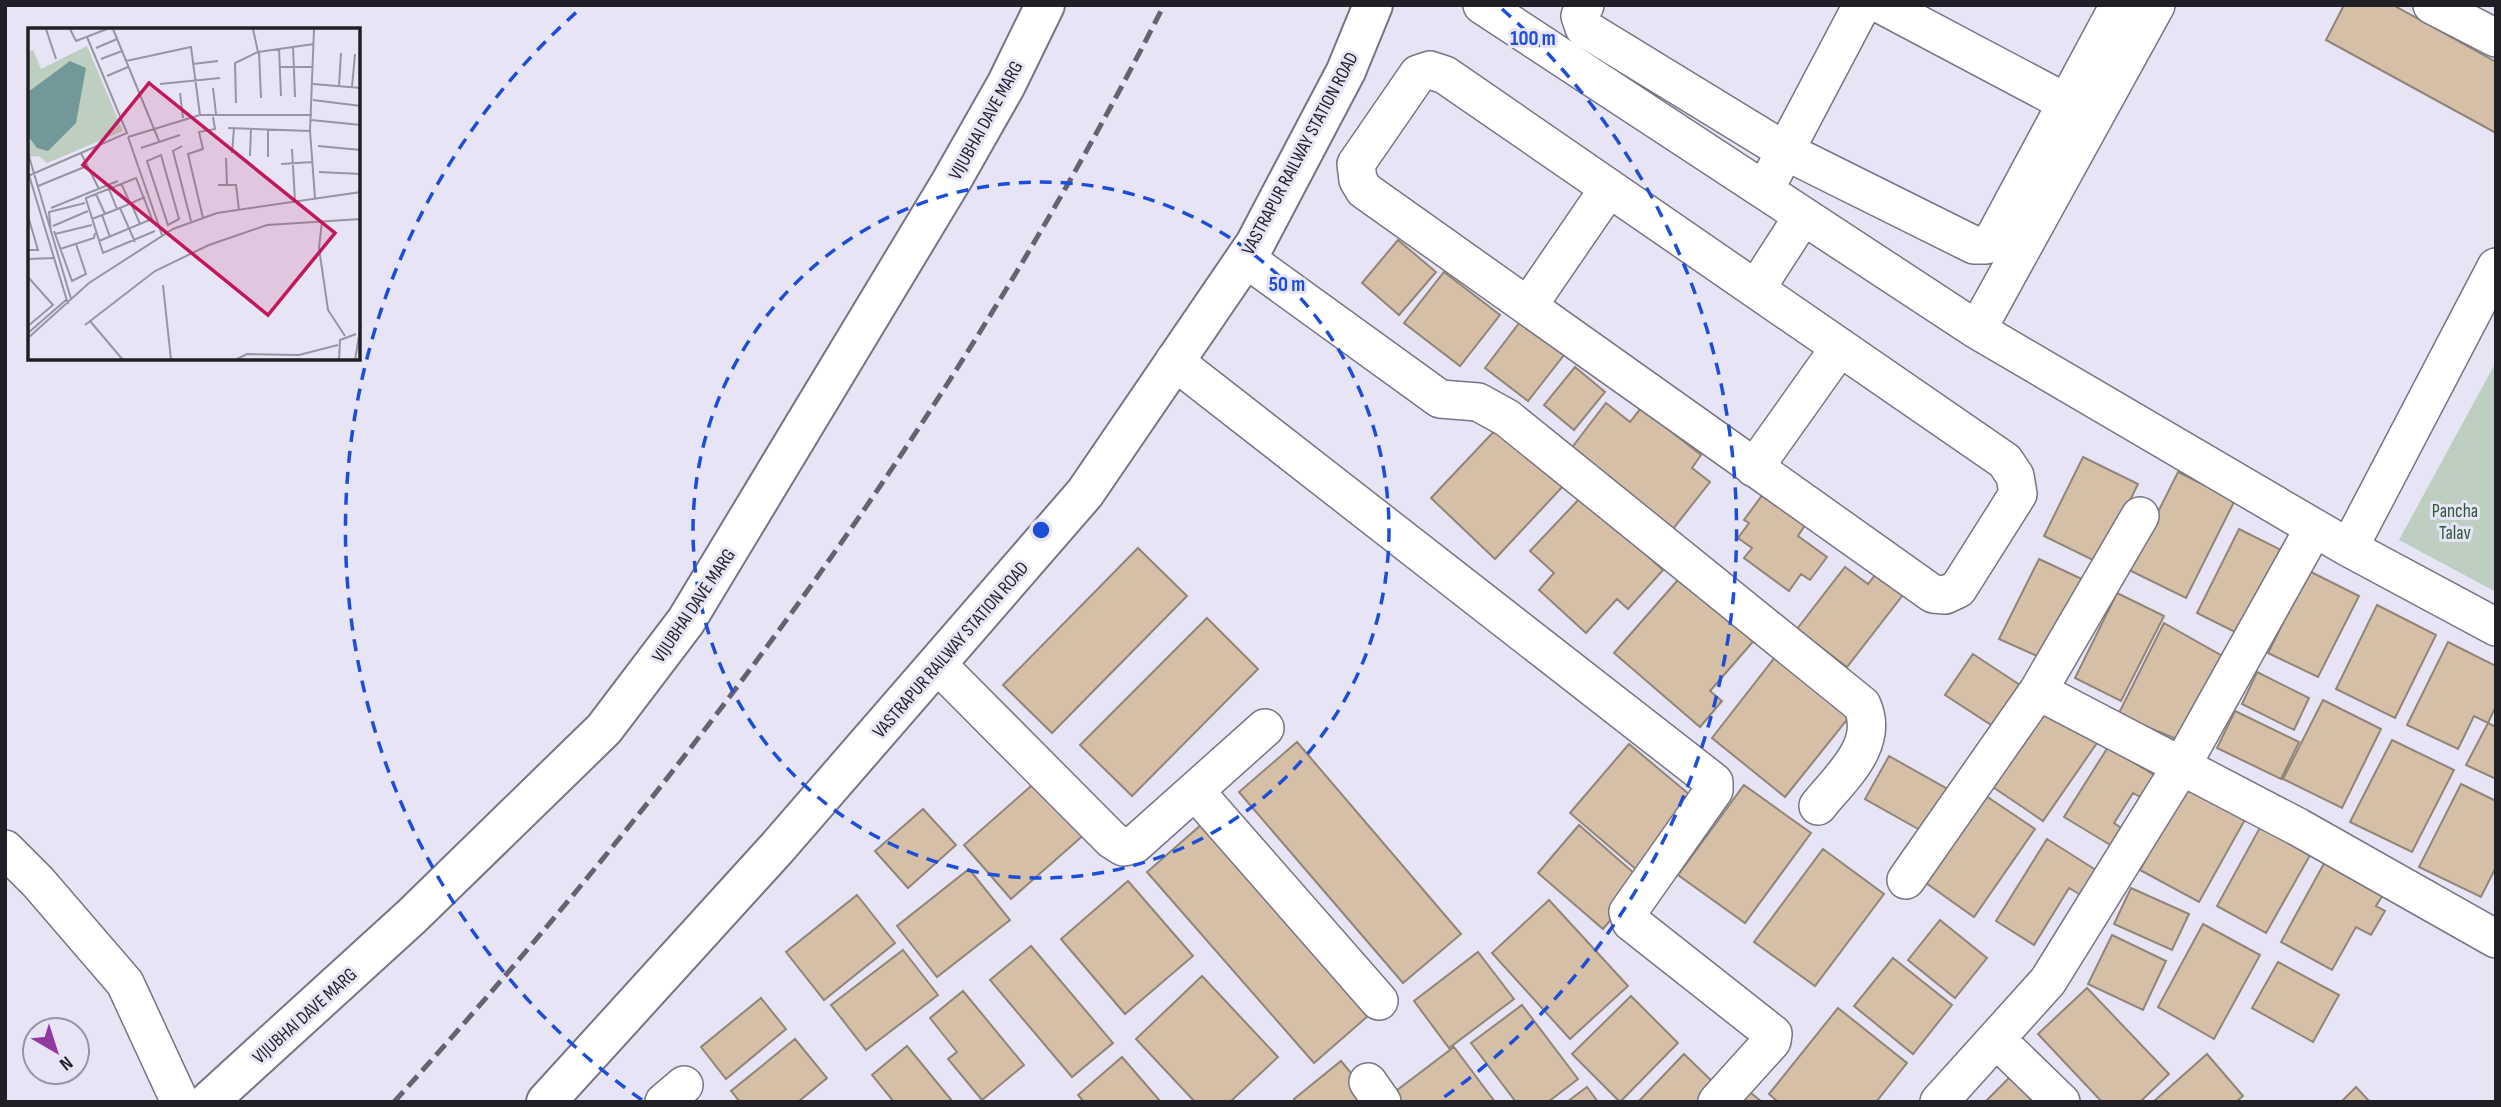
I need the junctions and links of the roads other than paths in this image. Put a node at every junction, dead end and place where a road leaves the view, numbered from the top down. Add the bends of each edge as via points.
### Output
1 (1045, 5) edge
2 (1373, 5) edge
3 (1482, 5) edge
4 (1586, 5) edge
5 (2119, 5) edge
6 (2156, 5) edge
7 (1862, 7) edge
8 (2455, 10) edge
9 (2496, 38) edge
10 (2067, 103) junction
11 (1785, 151) junction
12 (1609, 188) junction
13 (1764, 190) junction
14 (1803, 216) junction
15 (1245, 257) junction
16 (2496, 267) edge
17 (1756, 289) junction
18 (1528, 306) junction
19 (1977, 330) junction
20 (1840, 347) junction
21 (1174, 361) junction
22 (1754, 468) junction
23 (2140, 516) dead end
24 (2314, 528) junction
25 (2349, 548) junction
26 (2496, 627) edge
27 (937, 664) junction
28 (2038, 691) junction
29 (1265, 728) dead end
30 (2182, 765) junction
31 (1195, 791) junction
32 (1818, 806) dead end
33 (5, 849) edge
34 (1906, 880) dead end
35 (2496, 939) edge
36 (1379, 1001) dead end
37 (1996, 1039) junction
38 (180, 1102) edge
39 (208, 1102) edge
40 (546, 1102) edge
41 (1717, 1102) edge
42 (1939, 1102) edge
43 (2061, 1102) edge

1 - 39 street, VIJUBHAI DAVE MARG via 952,180 670,643 604,729 411,917
2 - 15 street, VASTRAPUR RAILWAY STATION ROAD via 1346,71
3 - 13 street
4 - 11 street via 1580,16 1584,28
5 - 10 street
6 - 19 street
7 - 10 street
7 - 11 street
8 - 9 street
10 - 11 street via 1986,245 1974,245
11 - 13 street
12 - 17 street
12 - 18 street
12 - 18 street via 1445,75 1430,70 1418,74 1407,87 1356,163 1358,180 1364,190
13 - 14 street
14 - 17 street
14 - 19 street
15 - 21 street, VASTRAPUR RAILWAY STATION ROAD
15 - 32 street via 1440,399 1478,402 1507,418 1862,705 1869,734 1858,756
16 - 25 street
17 - 20 street
18 - 22 street
19 - 24 street
20 - 22 street
20 - 22 street via 2005,461 2015,475 2018,494 1958,589 1933,594
21 - 27 street, VASTRAPUR RAILWAY STATION ROAD via 1085,493
21 - 41 street via 1714,782 1714,790 1628,912 1630,922 1773,1034 1772,1041
23 - 28 street
24 - 25 street
24 - 30 street
25 - 26 street
27 - 31 street via 1123,847 1135,845
27 - 40 street, VASTRAPUR RAILWAY STATION ROAD
28 - 30 street
28 - 34 street
29 - 31 street
30 - 35 street
30 - 37 street via 2048,981
31 - 36 street
33 - 38 street via 125,983
37 - 42 street
37 - 43 street

